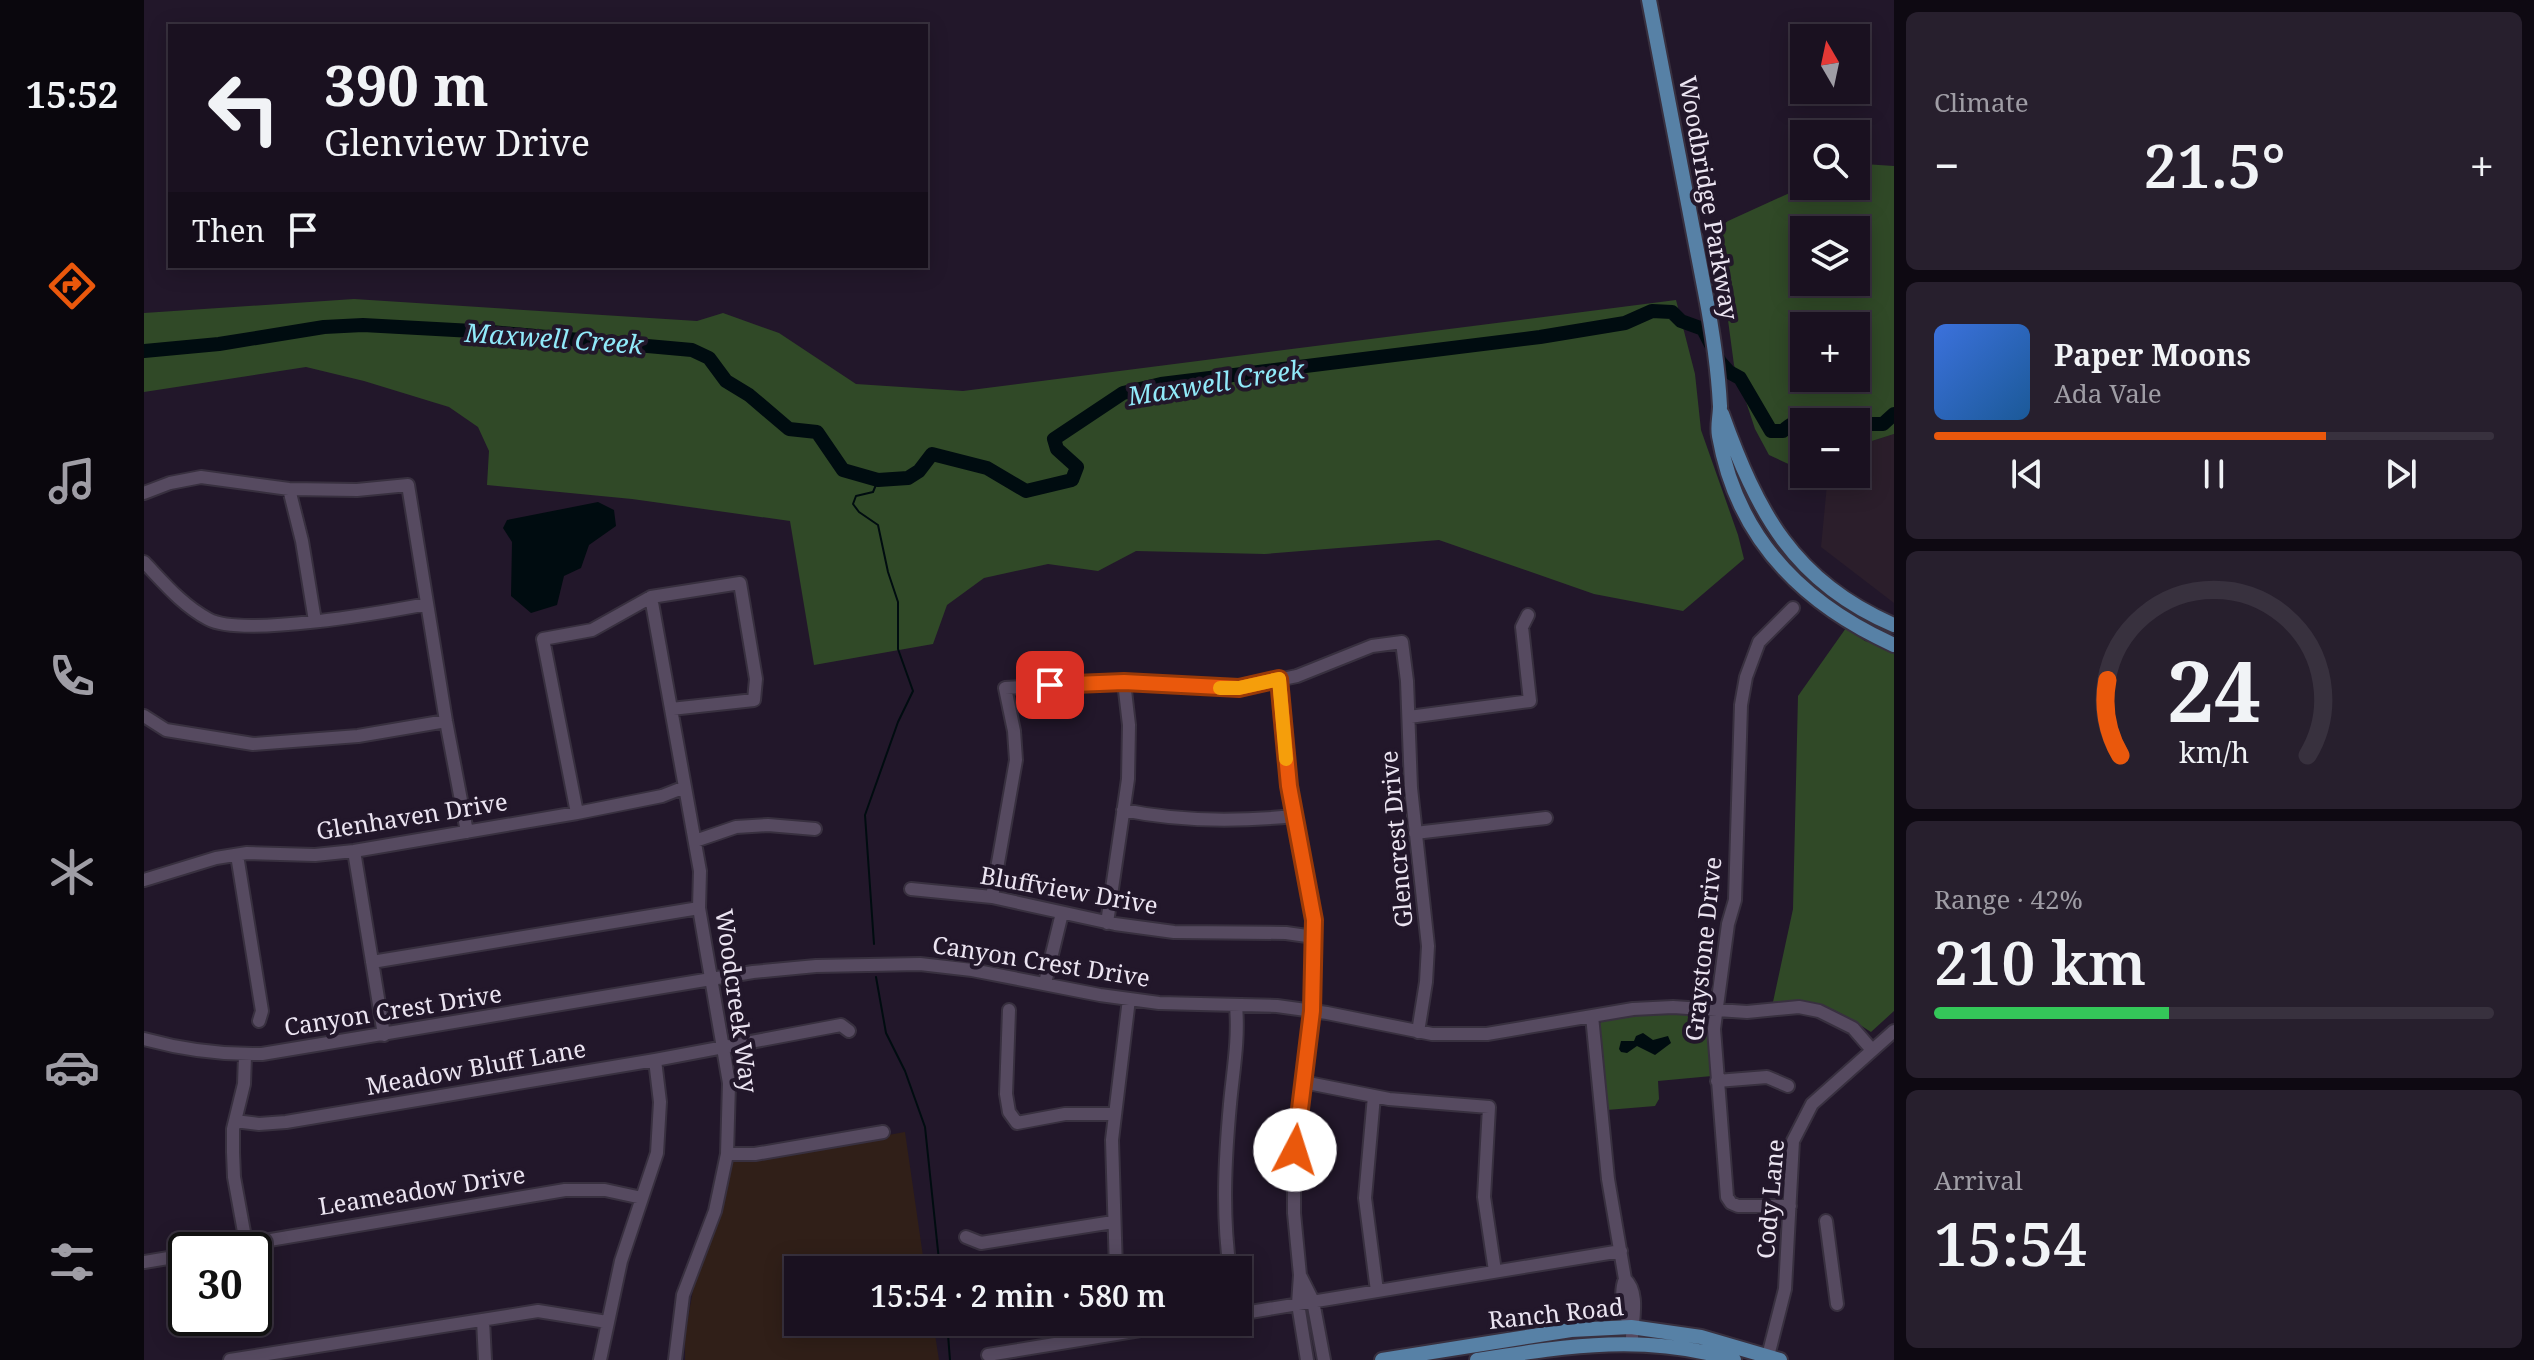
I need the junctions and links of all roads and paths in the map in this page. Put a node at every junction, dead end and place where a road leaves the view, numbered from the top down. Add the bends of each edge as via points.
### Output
1 (1649, 0) edge
2 (1720, 406) junction
3 (289, 489) junction
4 (144, 493) edge
5 (144, 562) edge
6 (651, 597) junction
7 (427, 604) junction
8 (1793, 608) dead end
9 (1528, 615) dead end
10 (315, 621) junction
11 (1894, 625) edge
12 (1894, 645) edge
13 (1279, 679) junction
14 (1124, 682) junction
15 (671, 709) junction
16 (144, 716) edge
17 (1409, 717) junction
18 (446, 721) junction
19 (685, 787) junction
20 (1123, 810) junction
21 (577, 813) junction
22 (1294, 816) junction
23 (1546, 818) dead end
24 (815, 829) dead end
25 (467, 832) junction
26 (1415, 833) junction
27 (695, 841) junction
28 (354, 851) junction
29 (237, 855) junction
30 (144, 880) edge
31 (911, 889) dead end
32 (992, 897) junction
33 (699, 908) junction
34 (1062, 913) junction
35 (1107, 923) junction
36 (1314, 937) junction
37 (372, 962) junction
38 (711, 979) junction
39 (1045, 983) junction
40 (1129, 999) junction
41 (1236, 1006) junction
42 (1009, 1010) dead end
43 (1716, 1010) junction
44 (1312, 1011) junction
45 (1592, 1016) junction
46 (259, 1021) dead end
47 (849, 1031) dead end
48 (1894, 1031) edge
49 (1418, 1032) junction
50 (384, 1035) junction
51 (144, 1039) edge
52 (723, 1048) junction
53 (1872, 1050) junction
54 (245, 1055) junction
55 (655, 1060) junction
56 (1717, 1081) junction
57 (1303, 1082) junction
58 (1788, 1086) dead end
59 (1374, 1096) junction
60 (1115, 1114) junction
61 (235, 1121) junction
62 (883, 1132) dead end
63 (727, 1154) junction
64 (642, 1198) junction
65 (1790, 1206) junction
66 (1826, 1221) dead end
67 (1113, 1222) junction
68 (244, 1232) edge
69 (966, 1237) dead end
70 (272, 1239) edge
71 (1621, 1251) junction
72 (1115, 1256) edge
73 (1229, 1256) edge
74 (168, 1258) edge
75 (144, 1262) edge
76 (1495, 1271) junction
77 (1300, 1275) junction
78 (1377, 1291) junction
79 (1313, 1301) junction
80 (1298, 1304) junction
81 (1837, 1304) dead end
82 (1252, 1312) edge
83 (483, 1320) junction
84 (607, 1322) junction
85 (1632, 1335) junction
86 (1080, 1336) edge
87 (988, 1355) dead end
88 (1771, 1359) edge
89 (230, 1360) edge
90 (485, 1360) edge
91 (600, 1360) edge
92 (675, 1360) edge
93 (1307, 1360) edge
94 (1324, 1360) edge
95 (1382, 1360) edge
96 (1477, 1360) edge
97 (1734, 1360) edge

1 - 2 main road, Woodbridge Parkway via 1706,296
2 - 11 main road, Woodbridge Parkway via 1736,456 1774,529 1804,566 1840,595
2 - 12 main road, Woodbridge Parkway via 1718,433 1726,467 1755,533 1807,594
3 - 4 street via 201,477
3 - 7 street via 408,485
3 - 10 street
5 - 10 street via 178,598 211,621 245,626
6 - 15 street, Woodcreek Way
6 - 15 street via 740,583 756,679 754,700
6 - 21 street via 592,630 543,639
7 - 10 street
7 - 18 street
8 - 43 street, Graystone Drive via 1759,642 1746,677 1735,900
9 - 17 street via 1522,627 1530,701
13 - 14 street via 1239,688
13 - 17 street, Glencrest Drive via 1372,646 1402,642
13 - 22 street
14 - 20 street via 1130,752
14 - 32 street via 1005,688 1016,760
15 - 19 street, Woodcreek Way
16 - 18 street via 166,730 253,744 358,736
17 - 26 street, Glencrest Drive
18 - 25 street
19 - 21 street, Glenhaven Drive
19 - 27 street, Woodcreek Way
20 - 22 street via 1198,820
20 - 35 street
21 - 25 street, Glenhaven Drive
22 - 36 street
23 - 26 street
24 - 27 street via 736,827
25 - 28 street, Glenhaven Drive
26 - 49 street, Glencrest Drive via 1428,946
27 - 33 street, Woodcreek Way
28 - 29 street, Glenhaven Drive
28 - 37 street
29 - 30 street, Glenhaven Drive
29 - 46 street via 262,1011
31 - 32 street, Bluffview Drive
32 - 34 street, Bluffview Drive
33 - 37 street
33 - 38 street, Woodcreek Way
34 - 35 street, Bluffview Drive
34 - 39 street
35 - 36 street, Bluffview Drive via 1174,932
36 - 44 street
37 - 50 street
38 - 39 street, Canyon Crest Drive via 810,966 920,964
38 - 50 street, Canyon Crest Drive
38 - 52 street, Woodcreek Way
39 - 40 street, Canyon Crest Drive
40 - 41 street, Canyon Crest Drive
40 - 60 street
41 - 44 street, Canyon Crest Drive
41 - 73 street via 1225,1188
42 - 60 street via 1006,1094 1017,1123 1065,1114
43 - 45 street, Canyon Crest Drive via 1673,1007
43 - 53 street, Canyon Crest Drive via 1819,1011 1853,1028
43 - 56 street, Graystone Drive
44 - 49 street, Canyon Crest Drive
44 - 57 street
45 - 49 street, Canyon Crest Drive via 1487,1034
45 - 71 street via 1608,1179
47 - 52 street, Meadow Bluff Lane via 841,1025
48 - 53 street, Cody Lane
50 - 54 street, Canyon Crest Drive
51 - 54 street, Canyon Crest Drive via 183,1050
52 - 55 street, Meadow Bluff Lane
52 - 63 street, Woodcreek Way via 729,1083
53 - 65 street, Cody Lane via 1807,1113 1793,1141
54 - 61 street
55 - 61 street, Meadow Bluff Lane via 286,1122
55 - 64 street via 660,1102 657,1153
56 - 58 street via 1767,1077
56 - 65 street, Graystone Drive via 1727,1197 1738,1206
57 - 59 street
57 - 77 street via 1294,1213
59 - 76 street via 1489,1107 1484,1197
59 - 78 street via 1365,1198
60 - 67 street
61 - 68 street via 234,1177
62 - 63 street
63 - 92 street, Woodcreek Way via 715,1211 683,1295
64 - 70 street, Leameadow Drive via 605,1190 565,1190
64 - 84 street
65 - 88 street, Cody Lane via 1785,1289
66 - 81 street
67 - 69 street via 981,1243
67 - 72 street
71 - 76 street
71 - 85 street
74 - 75 street
76 - 78 street
77 - 79 street
77 - 80 street
78 - 79 street
79 - 80 street
79 - 94 street
80 - 82 street
80 - 93 street
83 - 84 street via 538,1311
83 - 89 street
83 - 90 street
84 - 91 street
85 - 88 main road, Ranch Road via 1701,1337
85 - 95 main road, Ranch Road via 1571,1330
85 - 96 main road, Ranch Road
85 - 97 main road, Ranch Road
86 - 87 street

